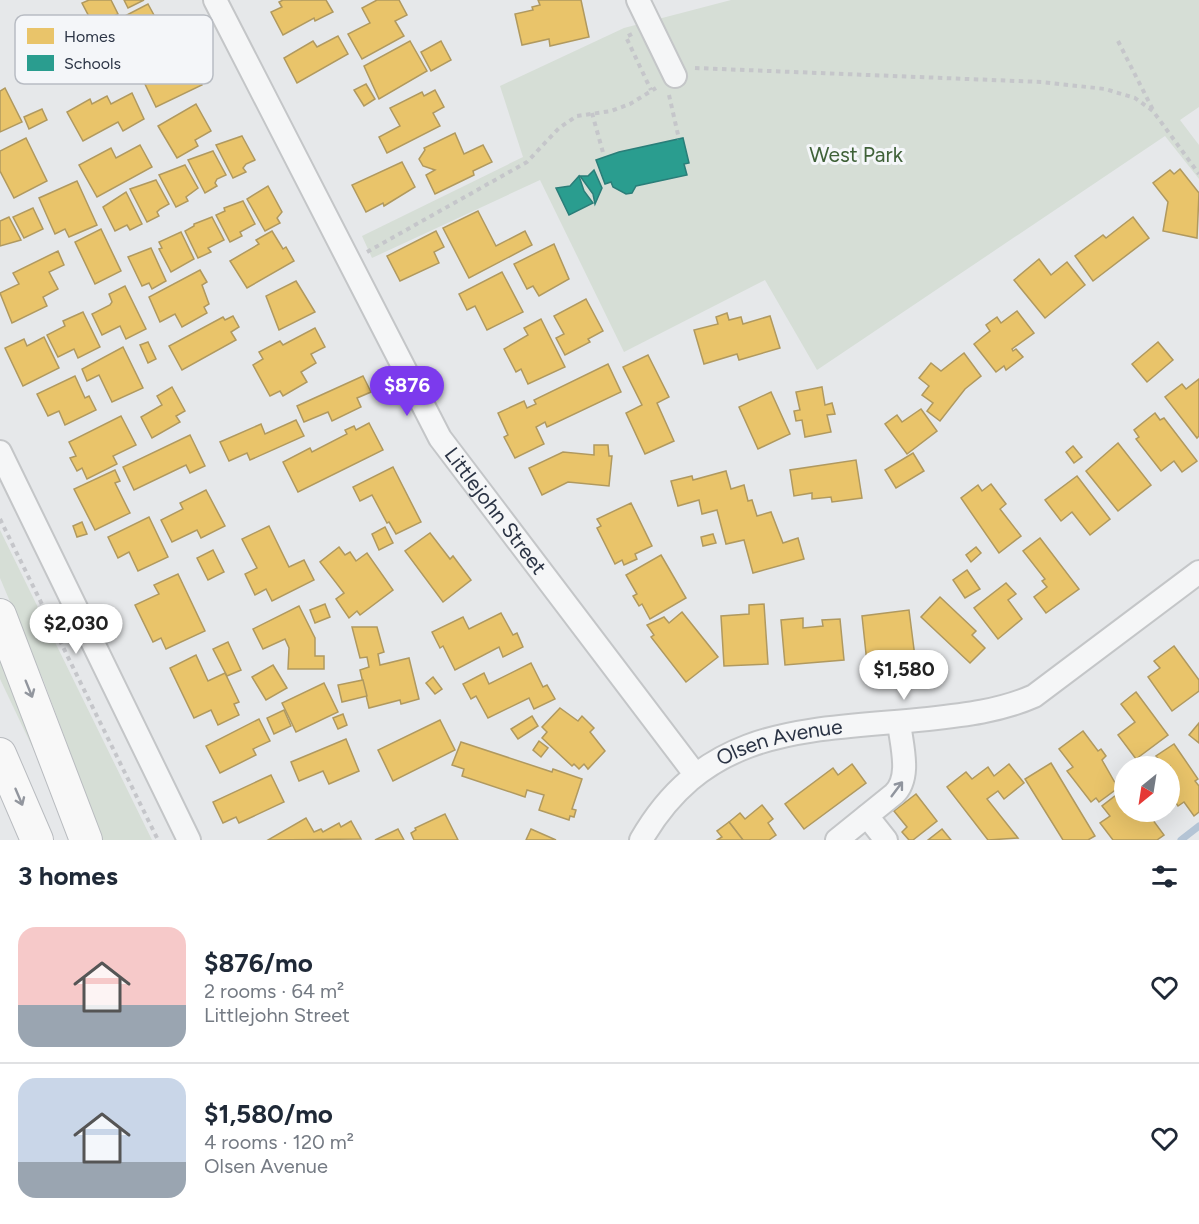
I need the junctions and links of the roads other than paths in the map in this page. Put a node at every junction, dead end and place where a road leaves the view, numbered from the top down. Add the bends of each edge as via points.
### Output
1 (215, 0) edge
2 (638, 0) edge
3 (672, 82) road end
4 (0, 452) edge
5 (1199, 572) edge
6 (0, 615) edge
7 (899, 722) junction
8 (0, 754) edge
9 (695, 774) junction
10 (867, 816) junction
11 (37, 840) edge
12 (86, 840) edge
13 (189, 840) edge
14 (641, 840) edge
15 (837, 840) edge
16 (886, 840) edge

1 - 9 street, Littlejohn Street via 440,438
2 - 3 street
4 - 13 street
5 - 7 street, Olsen Avenue via 1034,696 992,710
6 -> 12 highway
7 - 9 street, Olsen Avenue via 819,729 746,745
10 -> 7 street via 894,794 904,780
8 -> 11 highway
9 - 14 street, Olsen Avenue via 674,792
10 - 15 street
10 - 16 street

